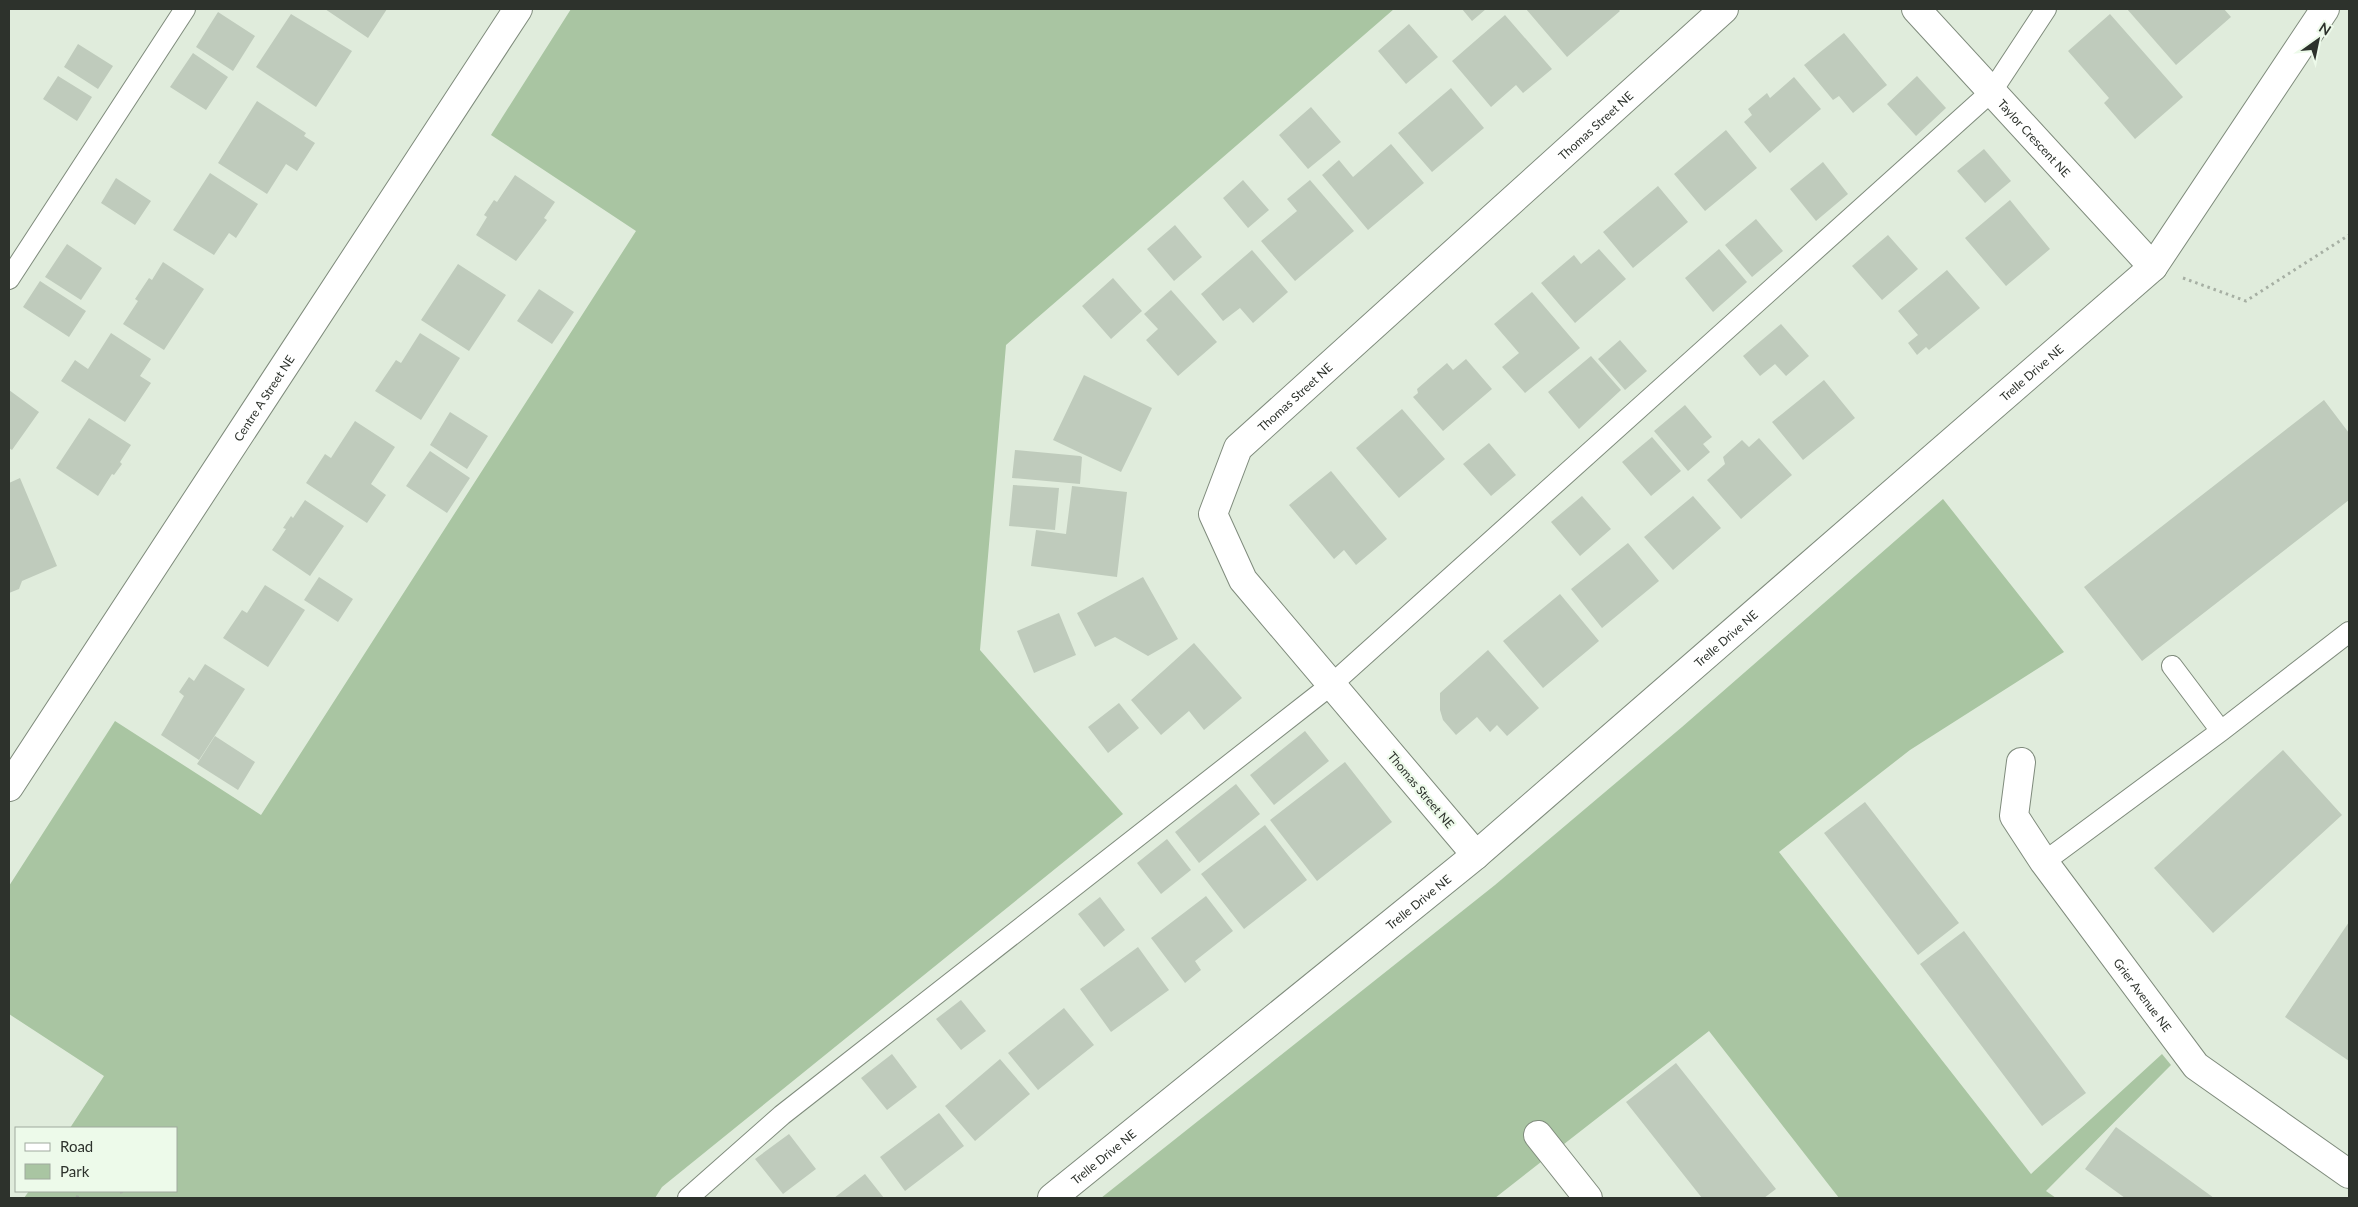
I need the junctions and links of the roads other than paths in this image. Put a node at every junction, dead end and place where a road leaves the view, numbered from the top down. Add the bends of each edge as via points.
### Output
1 (185, 9) edge
2 (518, 9) edge
3 (1724, 9) edge
4 (1916, 9) edge
5 (2046, 9) edge
6 (2325, 9) edge
7 (1992, 91) junction
8 (2153, 267) junction
9 (9, 279) edge
10 (2349, 632) edge
11 (2172, 666) dead end
12 (1331, 685) junction
13 (2221, 731) junction
14 (2021, 762) dead end
15 (12, 774) edge
16 (1476, 855) junction
17 (2044, 862) junction
18 (1538, 1135) dead end
19 (2349, 1174) edge
20 (688, 1198) edge
21 (1052, 1198) edge
22 (1588, 1198) edge

1 - 9 lane
2 - 15 street, Centre A Street NE
3 - 12 street, Thomas Street NE via 1238,448 1213,514 1243,580
4 - 7 street, Taylor Crescent NE
5 - 7 lane
6 - 8 street, Trelle Drive NE
7 - 8 street, Taylor Crescent NE
7 - 12 lane
8 - 16 street, Trelle Drive NE
10 - 13 lane
11 - 13 lane
12 - 16 street, Thomas Street NE
12 - 20 lane via 782,1115
13 - 17 lane
14 - 17 street, Grier Avenue NE via 2014,816
16 - 21 street, Trelle Drive NE
17 - 19 street, Grier Avenue NE via 2196,1066
18 - 22 street

